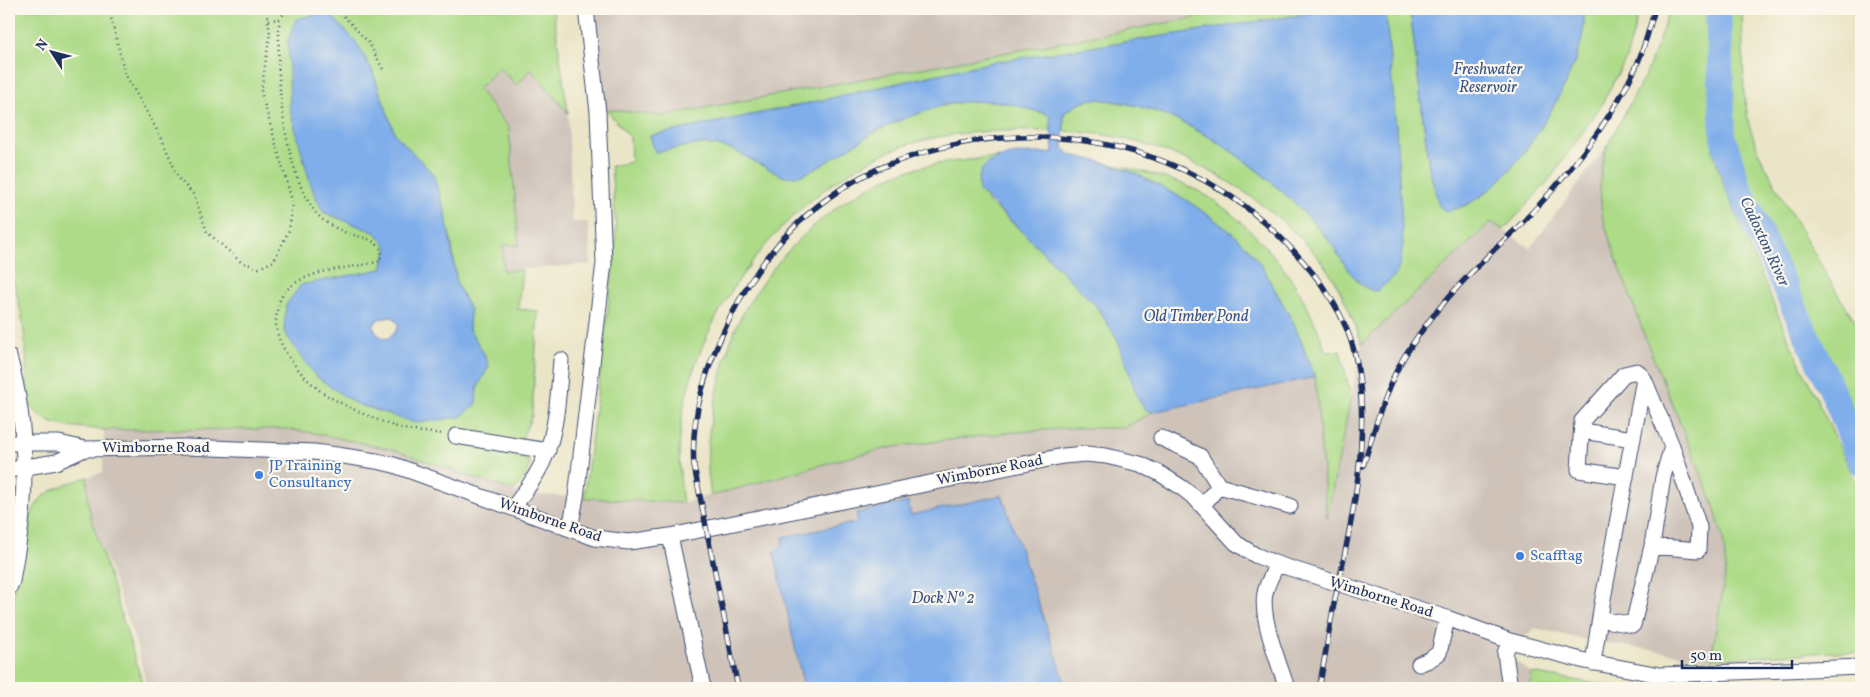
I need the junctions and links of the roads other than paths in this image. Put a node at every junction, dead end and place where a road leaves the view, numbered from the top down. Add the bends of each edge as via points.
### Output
1 (586, 9) edge
2 (9, 357) edge
3 (561, 360) dead end
4 (1644, 379) junction
5 (1582, 431) junction
6 (456, 436) road end
7 (1161, 438) dead end
8 (1633, 439) junction
9 (16, 443) edge
10 (1672, 446) junction
11 (85, 449) junction
12 (548, 451) junction
13 (24, 467) junction
14 (9, 470) edge
15 (1626, 477) junction
16 (1219, 486) junction
17 (1203, 506) junction
18 (1290, 506) dead end
19 (513, 508) junction
20 (570, 529) junction
21 (670, 536) junction
22 (1652, 546) junction
23 (1277, 564) junction
24 (9, 588) edge
25 (1447, 618) junction
26 (1600, 619) junction
27 (1510, 641) junction
28 (1593, 663) junction
29 (1419, 664) dead end
30 (1861, 667) edge
31 (703, 688) edge
32 (1287, 688) edge
33 (1510, 688) edge

1 - 20 street via 598,112 604,263
2 - 9 street via 19,406
3 - 12 street via 558,407
4 - 5 street via 1637,371 1624,374 1582,421
4 - 8 street
4 - 10 street
5 - 8 street
5 - 15 street via 1579,470
6 - 12 street
7 - 16 street via 1200,456
8 - 15 street
9 - 11 street, Wimborne Road via 59,443
9 - 13 street
10 - 22 street via 1663,477
10 - 22 street via 1699,528 1698,550
11 - 13 street, Wimborne Road via 56,462
11 - 19 street, Wimborne Road via 184,447 337,454 394,465
12 - 19 street via 538,473
13 - 14 street, Wimborne Road
13 - 24 street via 23,503
15 - 26 street
16 - 17 street
16 - 18 street
17 - 21 street, Wimborne Road via 1181,486 1148,467 1119,458 1086,454 961,476
17 - 23 street, Wimborne Road via 1236,543
19 - 20 street, Wimborne Road
20 - 21 street, Wimborne Road via 612,541
21 - 31 street
22 - 26 street via 1634,625
23 - 25 street, Wimborne Road
23 - 32 street via 1265,592 1264,605
25 - 27 street, Wimborne Road
25 - 29 street via 1439,652
26 - 28 street
27 - 28 street, Wimborne Road
27 - 33 street via 1505,654
28 - 30 street, Wimborne Road via 1660,674

